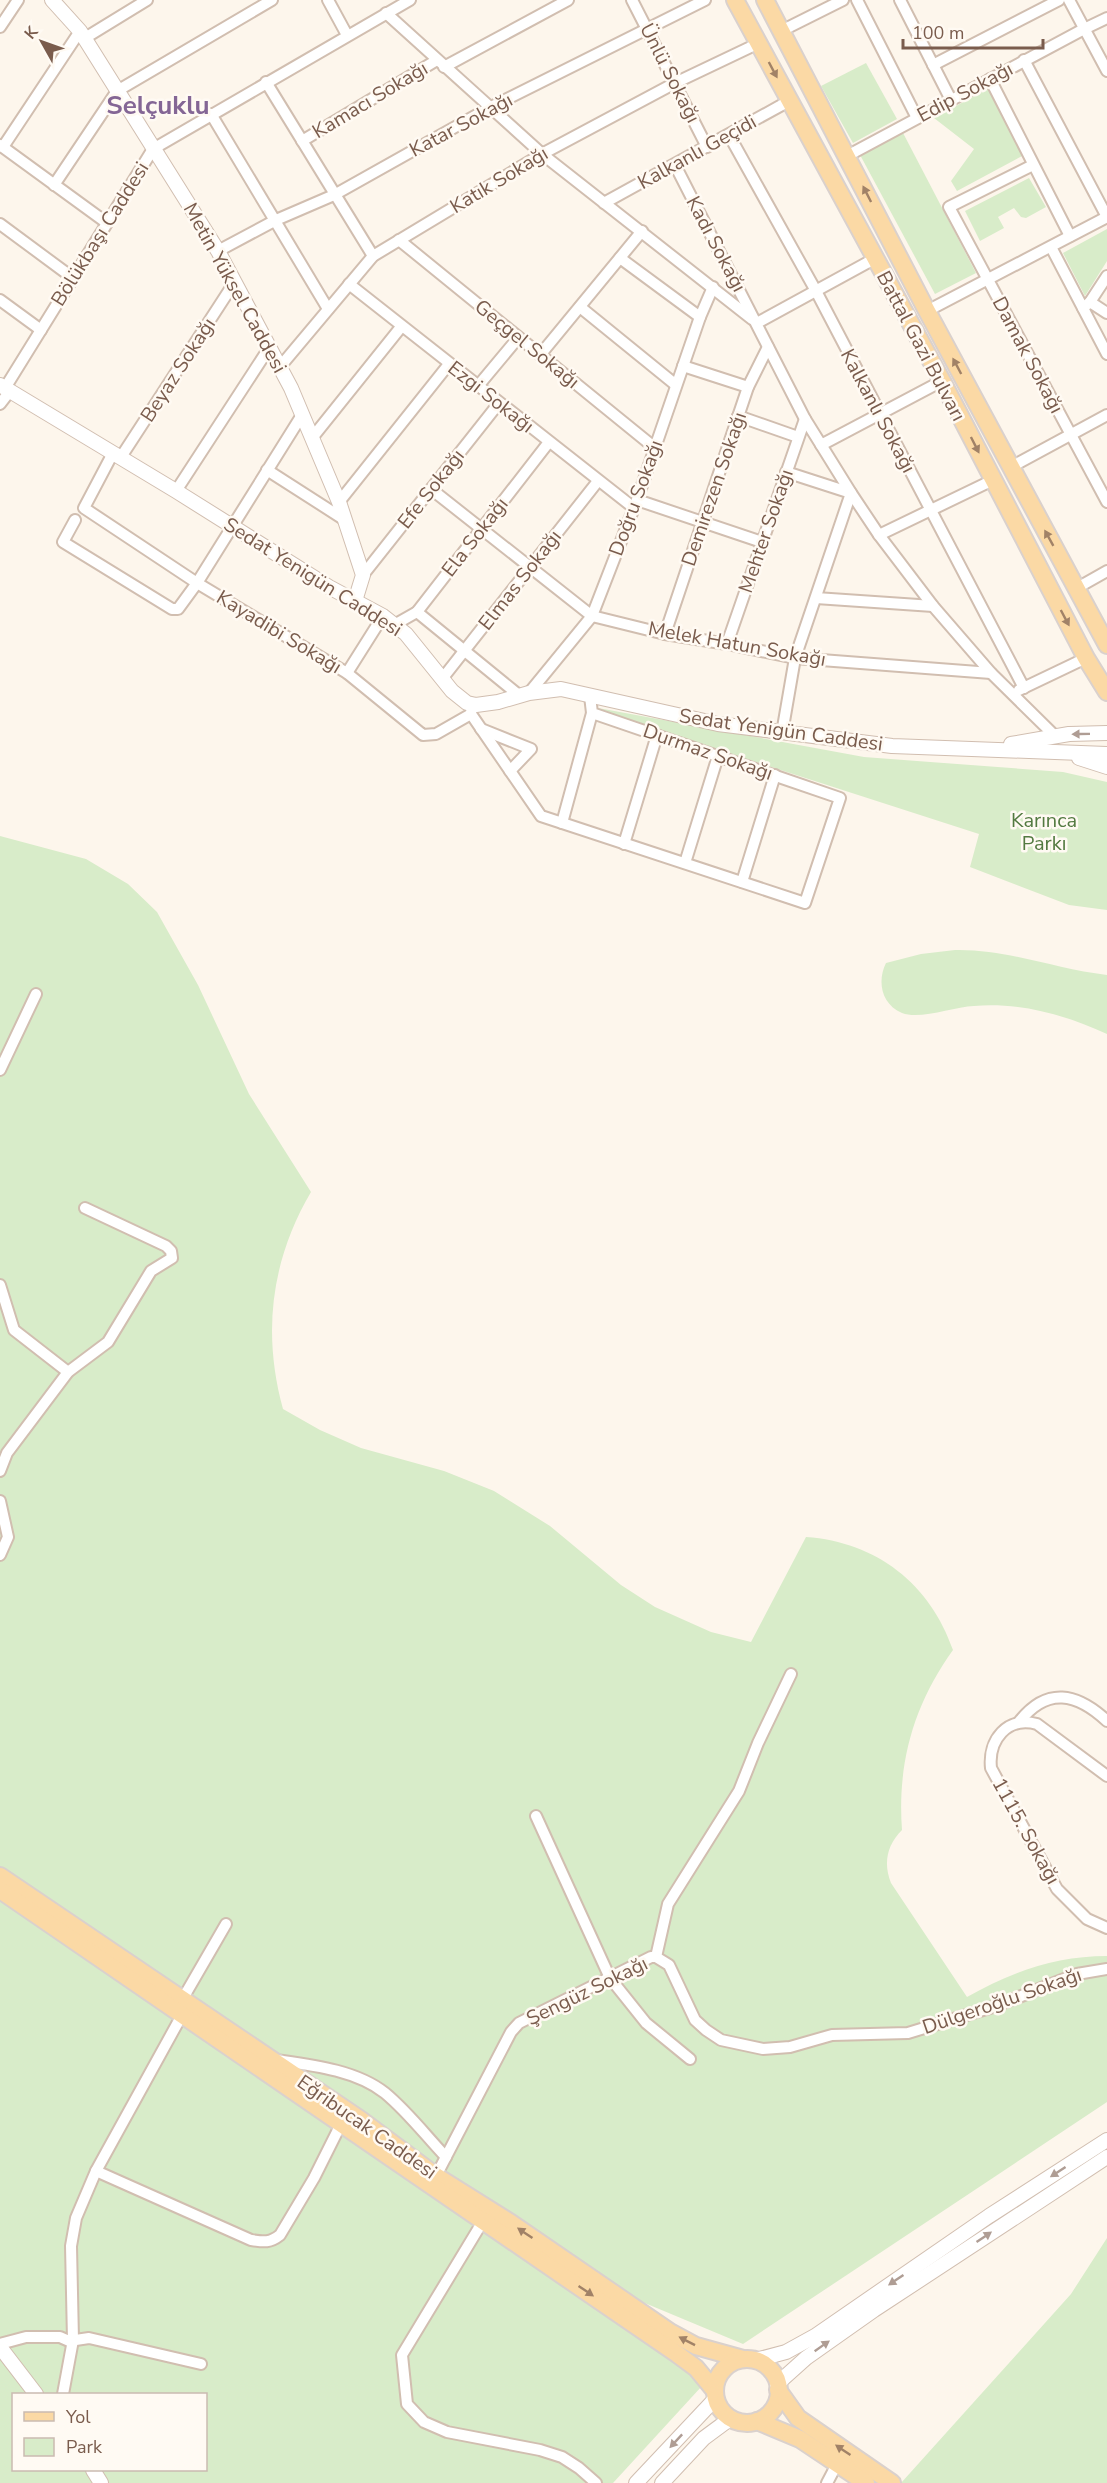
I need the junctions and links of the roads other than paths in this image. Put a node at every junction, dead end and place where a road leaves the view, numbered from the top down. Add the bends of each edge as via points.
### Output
1 (18, 0) edge
2 (52, 0) edge
3 (147, 0) edge
4 (272, 0) edge
5 (328, 0) edge
6 (410, 0) edge
7 (568, 0) edge
8 (632, 0) edge
9 (705, 0) edge
10 (735, 0) edge
11 (765, 0) edge
12 (843, 0) edge
13 (857, 0) edge
14 (900, 0) edge
15 (1059, 0) edge
16 (1069, 0) edge
17 (389, 7) edge
18 (1107, 18) edge
19 (0, 27) edge
20 (1084, 28) junction
21 (648, 30) junction
22 (781, 31) junction
23 (83, 34) junction
24 (347, 35) junction
25 (759, 43) junction
26 (1024, 60) junction
27 (441, 63) junction
28 (933, 65) junction
29 (1107, 71) edge
30 (990, 79) junction
31 (266, 82) junction
32 (675, 83) junction
33 (117, 91) junction
34 (951, 100) junction
35 (789, 101) junction
36 (489, 108) junction
37 (211, 114) junction
38 (917, 118) junction
39 (729, 135) junction
40 (302, 141) junction
41 (1, 146) edge
42 (707, 147) junction
43 (153, 149) junction
44 (542, 154) junction
45 (847, 156) junction
46 (675, 165) junction
47 (1033, 165) junction
48 (54, 185) junction
49 (334, 195) junction
50 (604, 202) junction
51 (1107, 217) edge
52 (276, 220) junction
53 (107, 223) junction
54 (0, 224) edge
55 (642, 231) junction
56 (1070, 236) junction
57 (399, 240) junction
58 (1052, 247) junction
59 (218, 251) junction
60 (372, 256) junction
61 (620, 258) junction
62 (874, 260) junction
63 (1107, 276) edge
64 (73, 278) junction
65 (989, 280) junction
66 (234, 283) junction
67 (349, 285) junction
68 (713, 286) junction
69 (816, 291) junction
70 (0, 300) edge
71 (1087, 305) junction
72 (580, 307) junction
73 (328, 309) junction
74 (927, 311) junction
75 (1107, 313) edge
76 (700, 317) junction
77 (757, 322) junction
78 (401, 327) junction
79 (41, 330) junction
80 (518, 338) junction
81 (768, 347) junction
82 (269, 348) junction
83 (1107, 354) edge
84 (540, 355) junction
85 (449, 364) junction
86 (683, 366) junction
87 (279, 369) junction
88 (942, 381) junction
89 (676, 385) junction
90 (477, 386) junction
91 (748, 387) junction
92 (5, 388) edge
93 (499, 403) junction
94 (0, 404) edge
95 (880, 414) junction
96 (302, 415) junction
97 (738, 416) junction
98 (1107, 416) edge
99 (805, 419) junction
100 (1070, 434) junction
101 (798, 436) junction
102 (312, 438) junction
103 (549, 442) junction
104 (821, 445) junction
105 (655, 448) junction
106 (117, 455) junction
107 (1011, 467) junction
108 (267, 470) junction
109 (786, 472) junction
110 (993, 480) junction
111 (598, 481) junction
112 (431, 489) junction
113 (176, 491) junction
114 (851, 493) junction
115 (339, 502) junction
116 (1107, 502) edge
117 (635, 504) junction
118 (84, 508) joint
119 (931, 510) junction
120 (75, 520) dead end
121 (345, 520) junction
122 (702, 523) junction
123 (231, 526) junction
124 (482, 529) junction
125 (879, 535) junction
126 (762, 542) junction
127 (530, 567) junction
128 (1107, 571) edge
129 (363, 574) junction
130 (197, 583) junction
131 (1077, 588) junction
132 (816, 598) junction
133 (355, 601) junction
134 (933, 606) junction
135 (417, 612) junction
136 (383, 616) junction
137 (592, 616) junction
138 (394, 625) junction
139 (665, 634) junction
140 (727, 644) junction
141 (1107, 645) edge
142 (465, 650) junction
143 (795, 658) junction
144 (1086, 658) junction
145 (347, 673) junction
146 (991, 673) junction
147 (442, 679) junction
148 (1024, 688) junction
149 (1107, 692) edge
150 (1012, 693) junction
151 (524, 694) junction
152 (590, 696) junction
153 (471, 709) junction
154 (592, 713) junction
155 (481, 729) junction
156 (783, 733) junction
157 (1107, 733) edge
158 (657, 735) junction
159 (1055, 736) junction
160 (984, 749) junction
161 (1060, 752) junction
162 (1107, 754) edge
163 (718, 756) junction
164 (1107, 767) edge
165 (510, 771) junction
166 (775, 776) junction
167 (562, 823) junction
168 (624, 843) junction
169 (685, 863) junction
170 (742, 882) junction
171 (36, 994) dead end
172 (0, 1070) edge
173 (85, 1208) dead end
174 (0, 1285) edge
175 (68, 1372) junction
176 (4, 1451) edge
177 (0, 1471) edge
178 (0, 1501) edge
179 (0, 1555) edge
180 (791, 1674) dead end
181 (1107, 1720) edge
182 (1019, 1722) junction
183 (1107, 1776) edge
184 (536, 1816) dead end
185 (0, 1876) edge
186 (0, 1890) edge
187 (226, 1924) dead end
188 (1107, 1928) edge
189 (657, 1957) junction
190 (1107, 1969) edge
191 (610, 1978) junction
192 (182, 2007) junction
193 (690, 2059) dead end
194 (270, 2060) junction
195 (341, 2124) junction
196 (1107, 2140) edge
197 (446, 2157) junction
198 (1107, 2157) edge
199 (96, 2171) junction
200 (436, 2176) junction
201 (483, 2221) junction
202 (73, 2340) junction
203 (0, 2346) edge
204 (749, 2360) junction
205 (201, 2364) dead end
206 (778, 2387) junction
207 (35, 2393) edge
208 (63, 2393) edge
209 (715, 2395) junction
210 (731, 2418) junction
211 (757, 2421) junction
212 (837, 2464) junction
213 (596, 2483) edge
214 (636, 2483) edge
215 (662, 2483) edge
216 (827, 2483) edge
217 (866, 2483) edge
218 (892, 2483) edge

1 - 19 street
2 - 23 street, Metin Yüksel Caddesi
3 - 23 street
4 - 33 street
5 - 24 street
6 - 17 street, Bölükbaşı Caddesi
7 - 27 street, Kamacı Sokağı
8 - 21 street, Ünlü Sokağı
9 - 21 street, Katar Sokağı
10 - 25 main road, Battal Gazi Bulvarı
11 - 22 main road, Battal Gazi Bulvarı
12 - 22 street
13 - 38 street
14 - 28 street
15 - 28 street
16 - 20 street
17 - 24 street, Bölükbaşı Caddesi
17 - 27 street
18 - 20 street, Edip Sokağı
20 - 26 street, Edip Sokağı
20 - 29 street
21 - 32 street, Ünlü Sokağı
21 - 36 street, Katar Sokağı
22 - 45 main road, Battal Gazi Bulvarı
23 - 33 street, Metin Yüksel Caddesi
23 - 41 street
24 - 31 street, Bölükbaşı Caddesi
25 - 32 street, Katık Sokağı
25 -> 35 main road, Battal Gazi Bulvarı
26 - 30 street, Edip Sokağı
26 - 51 street
27 - 36 street
27 - 40 street, Kamacı Sokağı
28 - 34 street
30 - 34 street, Edip Sokağı
30 - 47 street
31 - 37 street, Bölükbaşı Caddesi
31 - 40 street
32 - 42 street, Ünlü Sokağı
32 - 44 street, Katık Sokağı
33 - 43 street, Metin Yüksel Caddesi
33 - 48 street
34 - 38 street, Edip Sokağı
35 - 39 street, Kalkanlı Geçidi
35 - 62 main road, Battal Gazi Bulvarı
36 - 44 street
36 - 49 street, Katar Sokağı
37 - 43 street, Bölükbaşı Caddesi
37 - 52 street
38 - 45 street, Edip Sokağı
39 - 42 street, Kalkanlı Geçidi
39 - 69 street, Kalkanlı Sokağı
40 - 49 street
41 - 48 street
42 - 46 street, Kalkanlı Geçidi
43 - 53 street, Bölükbaşı Caddesi
43 - 59 street, Metin Yüksel Caddesi
44 - 50 street
44 - 57 street, Katık Sokağı
74 -> 45 main road, Battal Gazi Bulvarı
46 - 50 street, Kalkanlı Geçidi
46 - 77 street, Kadı Sokağı
47 - 56 street
47 - 65 street, Damak Sokağı via 949,207
48 - 53 street
49 - 52 street, Katar Sokağı
49 - 60 street
50 - 55 street
51 - 56 street
52 - 59 street, Katar Sokağı
52 - 73 street
53 - 64 street, Bölükbaşı Caddesi
54 - 64 street
55 - 61 street
55 - 68 street
56 - 58 street
57 - 60 street, Katık Sokağı
57 - 80 street, Geçgel Sokağı
58 - 65 street
58 - 71 street
59 - 66 street, Metin Yüksel Caddesi
60 - 67 street, Katık Sokağı
61 - 72 street
61 - 76 street
62 - 69 street
62 - 88 main road, Battal Gazi Bulvarı
63 - 71 street
64 - 79 street, Bölükbaşı Caddesi
65 - 74 street
65 - 100 street, Damak Sokağı
66 - 82 street, Metin Yüksel Caddesi
66 - 106 street, Beyaz Sokağı
67 - 73 street, Katık Sokağı
67 - 78 street, Ezgi Sokağı
68 - 76 street, Doğru Sokağı
68 - 77 street
69 - 77 street
69 - 95 street, Kalkanlı Sokağı
70 - 79 street
71 - 75 street
71 - 83 street
72 - 84 street
72 - 89 street
73 - 87 street, Katık Sokağı
107 -> 74 main road, Battal Gazi Bulvarı
76 - 86 street, Doğru Sokağı
77 - 81 street, Kadı Sokağı
78 - 85 street, Ezgi Sokağı
78 - 102 street
79 - 92 street, Bölükbaşı Caddesi
80 - 84 street, Geçgel Sokağı
80 - 90 street
81 - 91 street, Demirezen Sokağı
81 - 99 street, Kadı Sokağı
82 - 87 street, Metin Yüksel Caddesi
82 - 113 street
84 - 105 street, Geçgel Sokağı
85 - 90 street, Ezgi Sokağı
85 - 115 street
86 - 89 street, Doğru Sokağı
86 - 91 street
87 - 96 street, Metin Yüksel Caddesi
88 - 95 street
88 -> 110 main road, Battal Gazi Bulvarı
89 - 105 street, Doğru Sokağı
90 - 93 street, Ezgi Sokağı
91 - 97 street, Demirezen Sokağı
92 - 94 street, Bölükbaşı Caddesi
92 - 106 street, Sedat Yenigün Caddesi
93 - 103 street, Ezgi Sokağı
93 - 112 street, Efe Sokağı
95 - 104 street
95 - 119 street, Kalkanlı Sokağı
96 - 102 street, Metin Yüksel Caddesi
96 - 108 street
97 - 101 street
97 - 122 street, Demirezen Sokağı
98 - 100 street
99 - 101 street, Mehter Sokağı
99 - 104 street, Kadı Sokağı
100 - 107 street
100 - 116 street, Damak Sokağı
101 - 109 street, Mehter Sokağı
102 - 115 street, Metin Yüksel Caddesi
103 - 111 street, Ezgi Sokağı
103 - 124 street, Ela Sokağı
104 - 114 street, Kadı Sokağı
105 - 117 street, Doğru Sokağı
106 - 113 street, Sedat Yenigün Caddesi
106 - 118 street, Beyaz Sokağı
131 -> 107 main road, Battal Gazi Bulvarı
108 - 121 street
108 - 123 street
109 - 114 street
109 - 126 street, Mehter Sokağı
110 - 119 street
110 -> 144 main road, Battal Gazi Bulvarı
111 - 117 street, Ezgi Sokağı
111 - 127 street, Elmas Sokağı
112 - 124 street
112 - 129 street, Efe Sokağı
113 - 123 street, Sedat Yenigün Caddesi
114 - 125 street, Kadı Sokağı
114 - 132 street
115 - 121 street, Metin Yüksel Caddesi
117 - 122 street, Ezgi Sokağı
117 - 137 street, Doğru Sokağı
118 - 130 street, Kayadibi Sokağı
119 - 125 street
119 - 148 street, Kalkanlı Sokağı
120 - 130 street via 63,542 172,609 180,608
121 - 129 street, Metin Yüksel Caddesi
122 - 126 street, Ezgi Sokağı
122 - 139 street, Demirezen Sokağı
123 - 130 street
123 - 133 street, Sedat Yenigün Caddesi
124 - 127 street
124 - 135 street, Ela Sokağı
125 - 134 street, Kadı Sokağı
126 - 140 street, Mehter Sokağı
127 - 137 street
127 - 142 street, Elmas Sokağı
128 - 131 street
129 - 133 street
130 - 145 street, Kayadibi Sokağı
131 - 141 main road, Battal Gazi Bulvarı
132 - 134 street
132 - 143 street
133 - 136 street, Sedat Yenigün Caddesi
134 - 146 street, Kadı Sokağı
135 - 138 street, Ela Sokağı
135 - 142 street
136 - 138 street, Sedat Yenigün Caddesi
136 - 145 street
137 - 139 street, Melek Hatun Sokağı
137 - 151 street, Doğru Sokağı
138 - 147 street, Sedat Yenigün Caddesi
139 - 140 street, Melek Hatun Sokağı
140 - 143 street, Melek Hatun Sokağı
142 - 147 street, Elmas Sokağı
142 - 151 street
143 - 146 street, Melek Hatun Sokağı
143 - 156 street
144 - 148 street
144 - 149 main road, Battal Gazi Bulvarı
145 - 153 street, Kayadibi Sokağı via 423,735 436,734
146 - 150 street, Kadı Sokağı
147 - 153 street, Sedat Yenigün Caddesi
148 - 150 street
150 - 159 street, Kadı Sokağı
151 - 152 street, Sedat Yenigün Caddesi via 561,689
151 - 153 street, Sedat Yenigün Caddesi
152 - 154 street
152 - 156 street, Sedat Yenigün Caddesi via 718,724
153 - 155 street
154 - 158 street, Durmaz Sokağı
154 - 167 street
155 - 165 street
155 - 165 street via 531,749
156 - 160 street, Sedat Yenigün Caddesi via 892,746
157 -> 159 street
158 - 163 street, Durmaz Sokağı
158 - 168 street
159 - 160 street
160 - 161 street
161 - 162 street
161 - 164 street
163 - 166 street, Durmaz Sokağı
163 - 169 street
165 - 167 street via 541,816
166 - 170 street
166 - 170 street, Durmaz Sokağı via 840,798 805,903
167 - 168 street
168 - 169 street
169 - 170 street
171 - 172 street
173 - 175 street via 166,1246 172,1256 151,1271 108,1342
174 - 175 street via 14,1330
175 - 176 street
176 - 177 street
178 - 179 street via 8,1537
180 - 189 street, Şengüz Sokağı via 738,1791 668,1904
181 - 182 street, 1115. Sokağı via 1093,1708 1064,1697 1042,1701
182 - 183 street via 1037,1724
182 - 188 street, 1115. Sokağı via 996,1737 991,1768 1057,1889 1087,1919
184 - 191 street
185 - 192 main road, Eğribucak Caddesi
186 - 192 main road, Eğribucak Caddesi
187 - 192 street
189 - 190 street, Dülgeroğlu Sokağı via 669,1965 695,2020 706,2030 722,2040 764,2049 790,2047 832,2035 908,2033 996,2006 1077,1974
189 - 191 street, Şengüz Sokağı
191 - 193 street via 646,2023
191 - 197 street, Şengüz Sokağı via 519,2023
192 - 194 main road, Eğribucak Caddesi
192 - 195 main road, Eğribucak Caddesi
192 - 199 street
194 - 197 street via 314,2065 384,2092
194 - 200 main road, Eğribucak Caddesi
195 - 199 street via 308,2188 280,2235 272,2241 251,2240
195 - 201 main road, Eğribucak Caddesi
196 -> 204 street via 815,2336 786,2352
197 - 200 street, Şengüz Sokağı
206 -> 198 street via 806,2358 874,2310
199 - 202 street via 76,2218 71,2246
204 -> 200 main road, Eğribucak Caddesi via 696,2346 670,2332
201 -> 209 main road, Eğribucak Caddesi via 696,2368
201 - 213 street via 402,2355 407,2404 424,2422 447,2432 562,2457
202 - 203 street via 26,2337
202 - 205 street via 89,2338
202 - 208 street
203 - 207 street
204 - 206 main road via 772,2372
204 - 209 main road via 730,2364 721,2373
206 - 211 main road via 772,2409
218 -> 206 main road via 798,2418
209 - 210 main road, Eğribucak Caddesi via 721,2410
209 -> 214 street
210 - 211 main road
210 - 215 street via 704,2438
211 - 212 main road via 800,2439
212 - 216 street
212 - 217 main road

